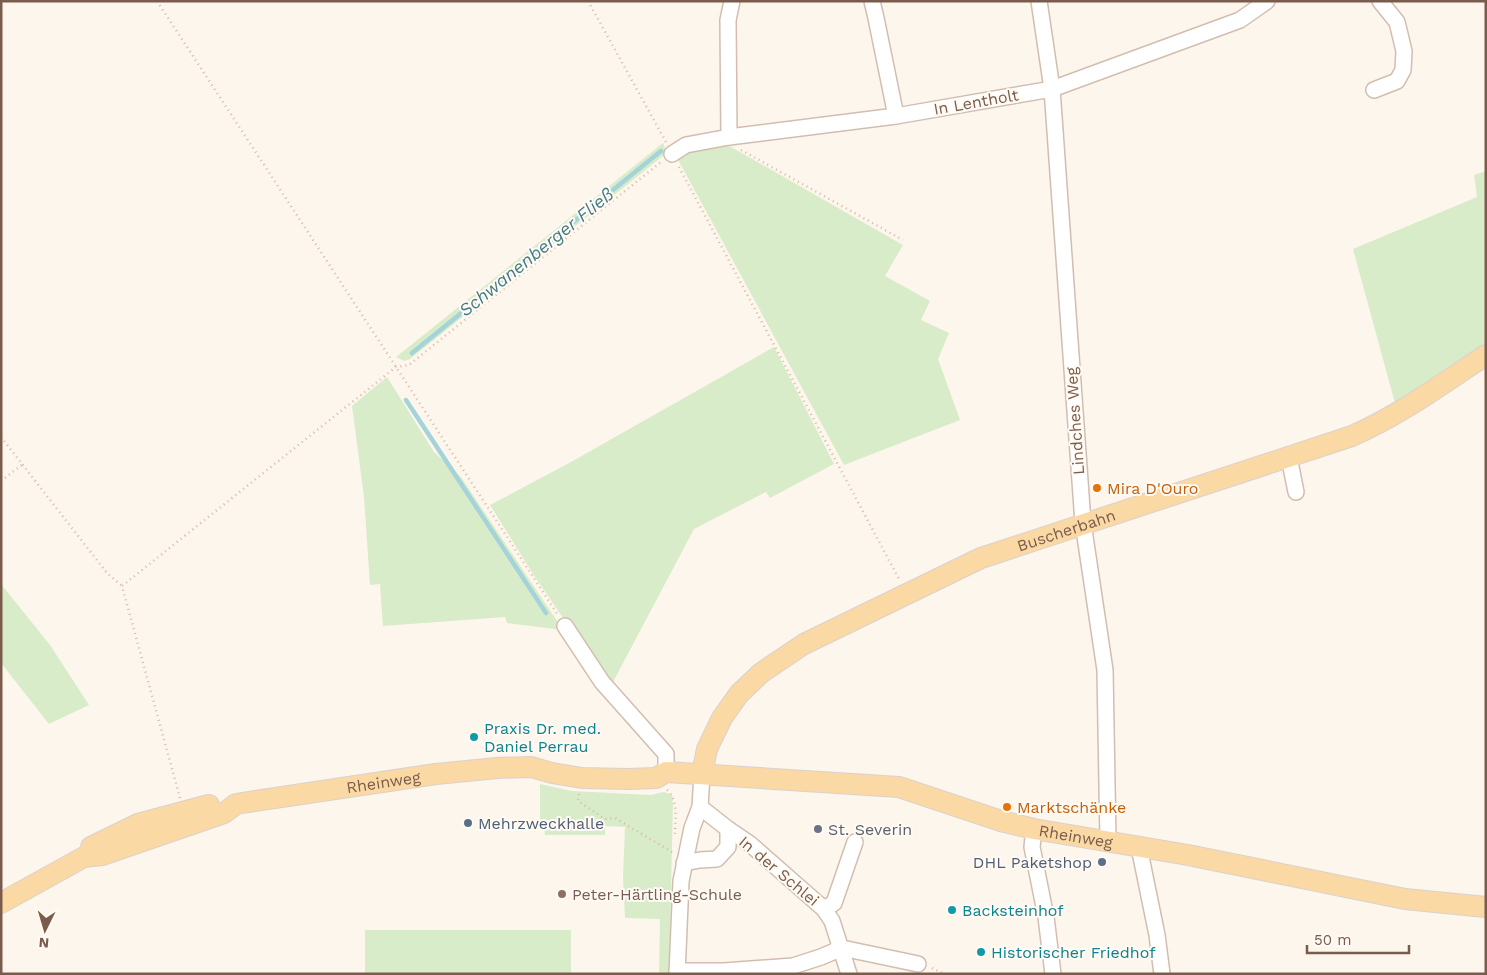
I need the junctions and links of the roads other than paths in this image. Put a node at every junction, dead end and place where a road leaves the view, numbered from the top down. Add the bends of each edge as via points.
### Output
1 (732, 1) edge
2 (872, 1) edge
3 (1039, 1) edge
4 (1266, 1) edge
5 (1380, 1) edge
6 (1052, 89) junction
7 (1374, 90) dead end
8 (896, 116) junction
9 (729, 137) junction
10 (672, 154) road end
11 (1486, 355) edge
12 (1289, 457) junction
13 (1296, 492) dead end
14 (1082, 523) junction
15 (565, 626) road end
16 (702, 774) junction
17 (663, 781) junction
18 (236, 804) junction
19 (700, 807) junction
20 (728, 829) junction
21 (1034, 829) junction
22 (1108, 841) junction
23 (855, 842) dead end
24 (1139, 847) junction
25 (84, 857) junction
26 (684, 863) junction
27 (1, 904) edge
28 (1486, 907) edge
29 (824, 909) junction
30 (842, 948) junction
31 (918, 964) dead end
32 (677, 973) edge
33 (849, 974) edge
34 (1053, 974) edge
35 (1162, 974) edge

1 - 9 street via 728,20
2 - 8 street
3 - 6 street, Lindches Weg
4 - 6 street, In Lentholt via 1240,20
5 - 7 street via 1397,22 1404,51 1403,70 1397,81
6 - 8 street, In Lentholt
6 - 14 street, Lindches Weg
8 - 9 street, In Lentholt
9 - 10 street, In Lentholt via 686,145
11 - 12 main road, Buscherbahn via 1378,425
12 - 13 street
12 - 14 main road, Buscherbahn
14 - 16 main road, Buscherbahn via 981,558 804,644 761,673 739,694 722,718 707,749
14 - 22 street, Lindches Weg via 1106,670
15 - 17 street via 602,682 666,754
16 - 17 main road, Rheinweg
16 - 19 street
16 - 21 main road, Rheinweg via 899,787
17 - 18 main road, Rheinweg via 658,768 543,763 531,768 436,774
18 - 25 main road, Rheinweg via 224,813 102,855
18 - 25 main road, Rheinweg via 225,801 138,824 89,848
19 - 20 street, In der Schlei
19 - 26 street
20 - 26 street via 728,848 717,859
20 - 29 street, In der Schlei via 750,844
21 - 22 main road, Rheinweg
21 - 34 street via 1032,848
22 - 24 main road, Rheinweg
23 - 29 street via 834,903
24 - 28 main road, Rheinweg via 1405,899
24 - 35 street
25 - 27 main road, Rheinweg
26 - 32 street
29 - 30 street, In der Schlei
30 - 31 street
30 - 32 street via 793,966
30 - 33 street, In der Schlei

